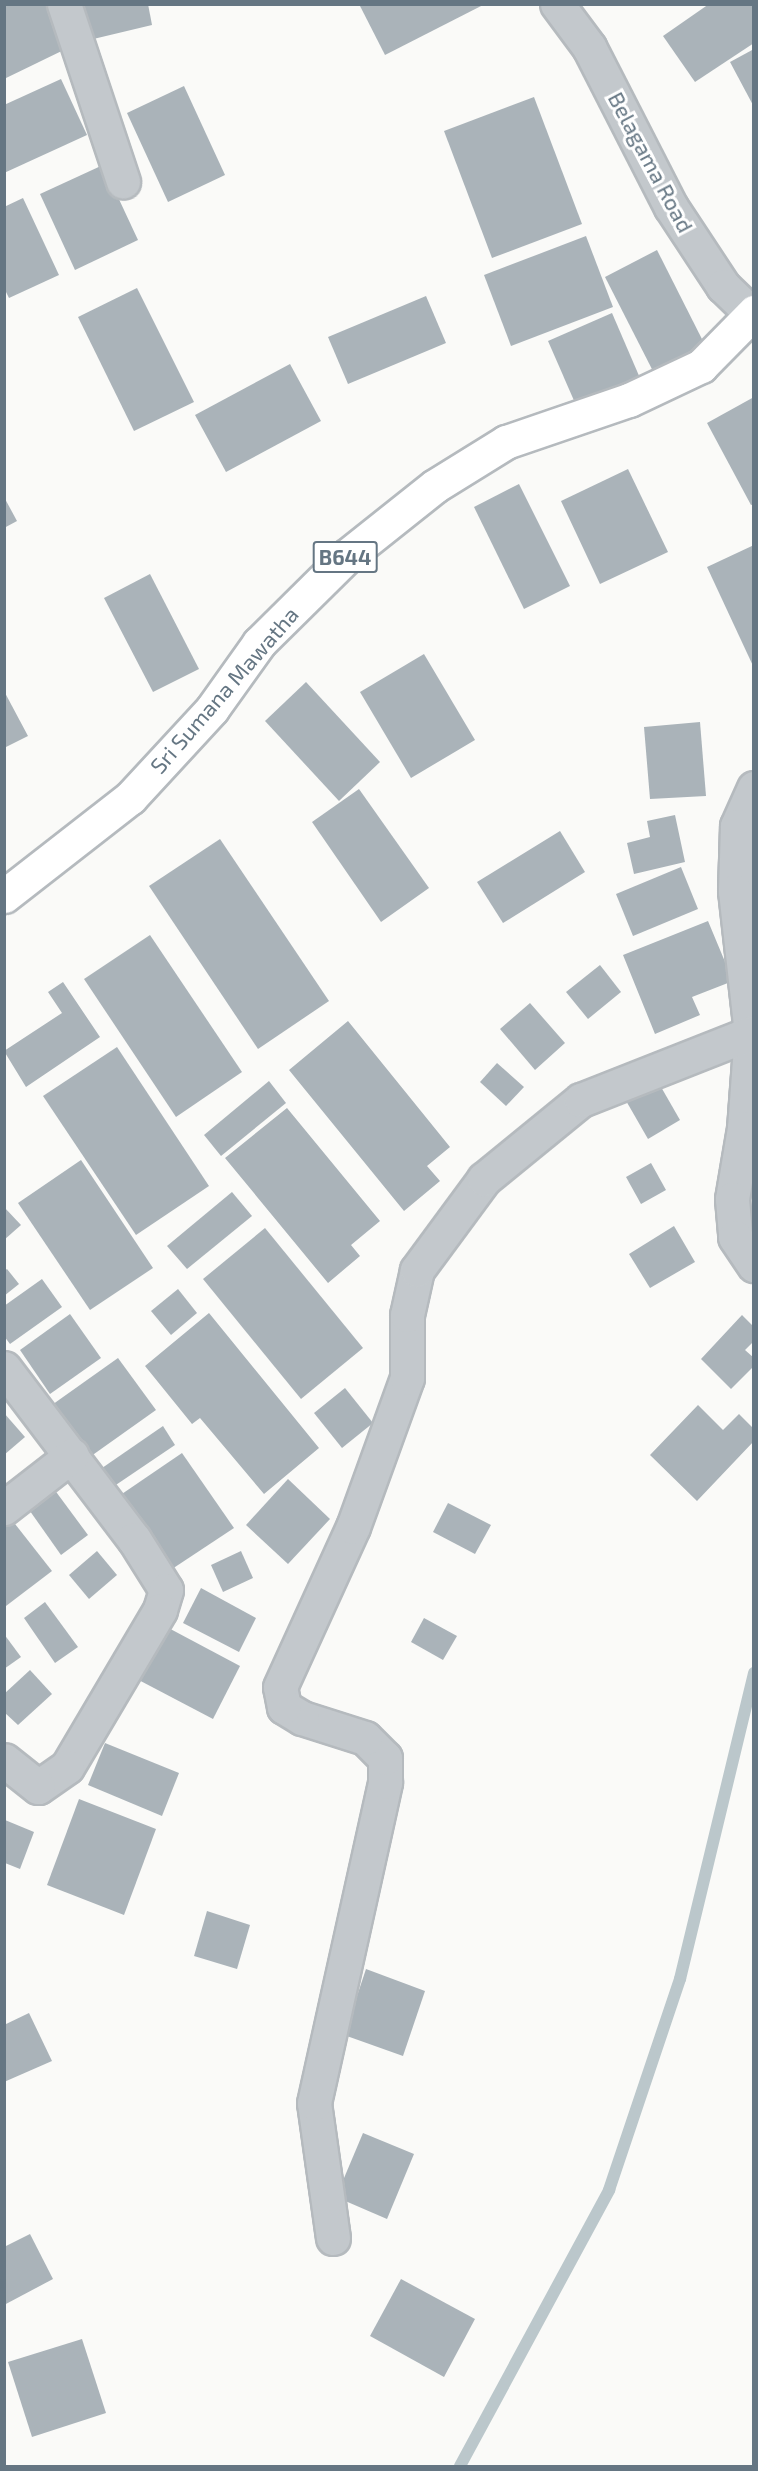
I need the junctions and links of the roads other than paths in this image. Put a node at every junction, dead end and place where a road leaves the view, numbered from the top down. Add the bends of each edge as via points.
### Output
1 (64, 4) edge
2 (556, 4) edge
3 (123, 181) dead end
4 (753, 314) edge
5 (753, 788) edge
6 (4, 896) edge
7 (751, 1033) junction
8 (753, 1265) edge
9 (4, 1368) edge
10 (72, 1455) junction
11 (4, 1508) edge
12 (4, 1760) edge
13 (333, 2238) dead end

1 - 3 street
2 - 4 street, Belagama Road via 589,47 671,207 723,286
4 - 6 main road, Sri Sumana Mawatha / B644 via 701,366 629,400 506,441 435,486 347,556 259,643 212,709 130,798
5 - 7 street via 737,826 735,891
7 - 8 street via 744,1128 732,1199 735,1237
7 - 13 street via 581,1100 484,1179 417,1270 407,1315 407,1378 353,1527 280,1687 284,1707 302,1718 365,1738 385,1758 385,1782 314,2103
9 - 10 street
10 - 11 street
10 - 12 street via 166,1590 160,1610 67,1767 38,1787

